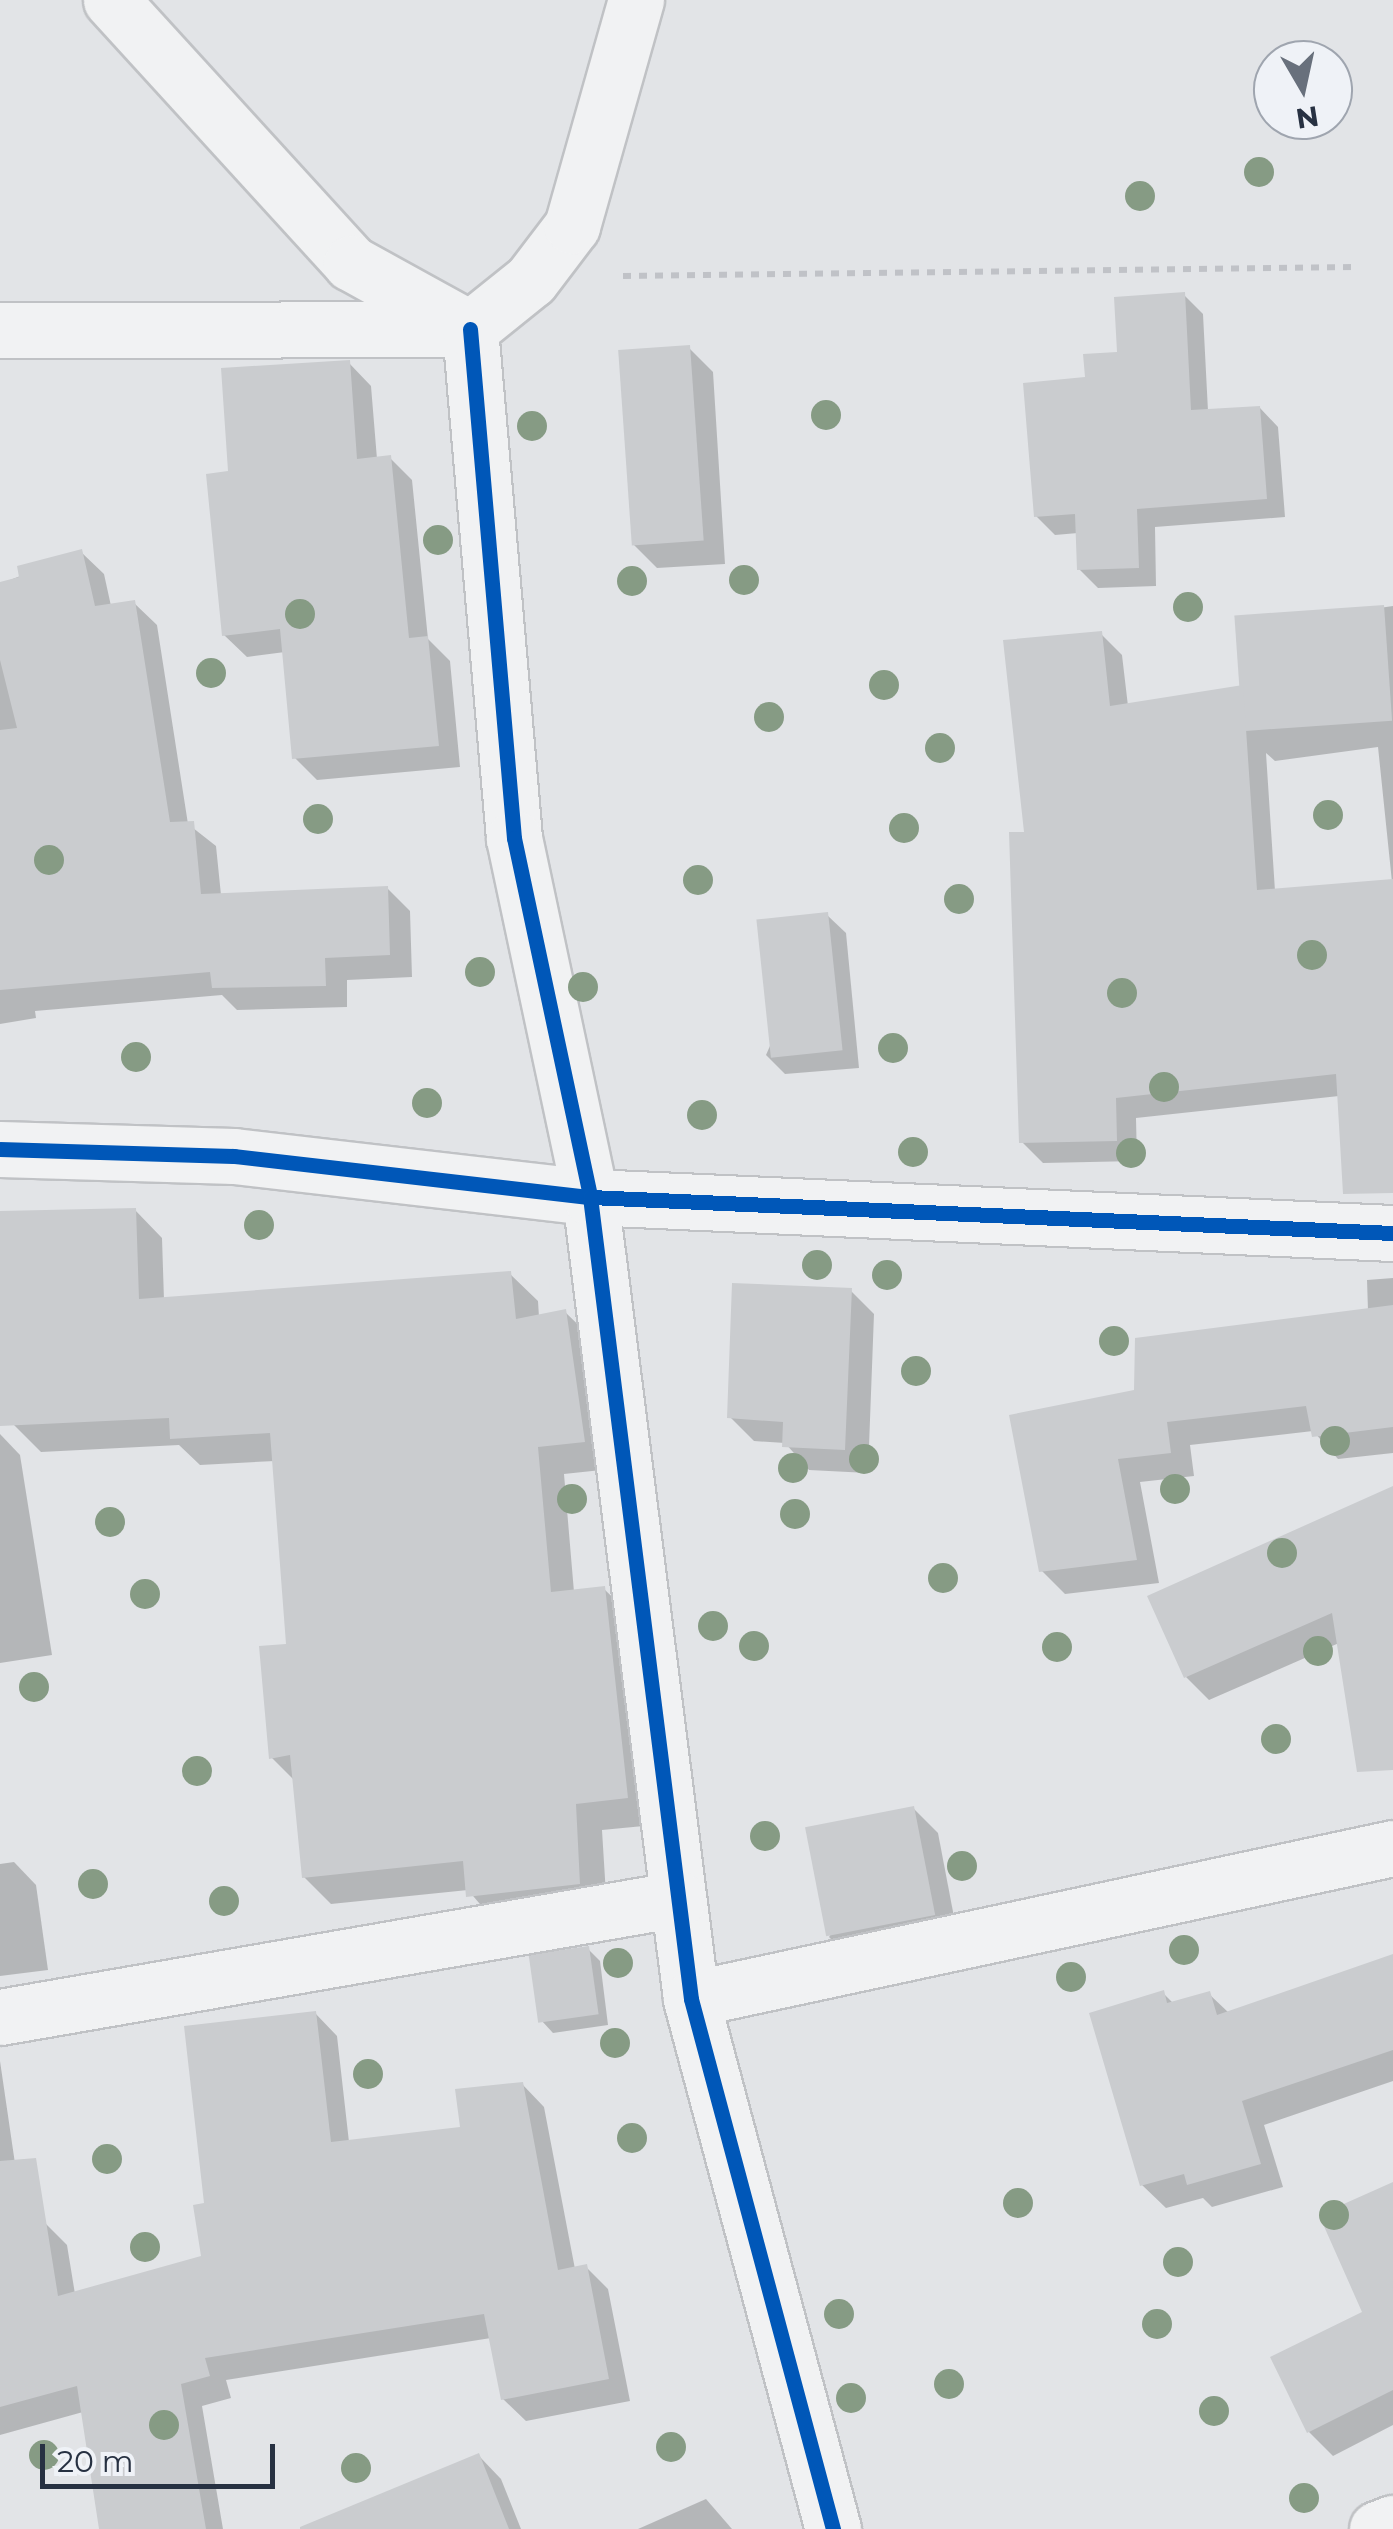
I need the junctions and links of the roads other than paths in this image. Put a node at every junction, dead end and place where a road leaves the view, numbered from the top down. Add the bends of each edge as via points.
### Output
1 (110, 0) edge
2 (636, 0) edge
3 (470, 328) junction
4 (0, 330) edge
5 (0, 1149) edge
6 (590, 1196) junction
7 (1393, 1232) edge
8 (1393, 1848) edge
9 (678, 1899) junction
10 (691, 1999) junction
11 (0, 2017) edge
12 (1393, 2523) edge
13 (833, 2529) edge
14 (1377, 2529) edge

1 - 3 street via 351,262
2 - 3 street via 572,226 532,280
3 - 4 street
3 - 6 street via 514,838
5 - 6 street via 234,1156
6 - 7 street
6 - 9 street
8 - 10 street
9 - 10 street
9 - 11 street
10 - 13 street
12 - 14 street

